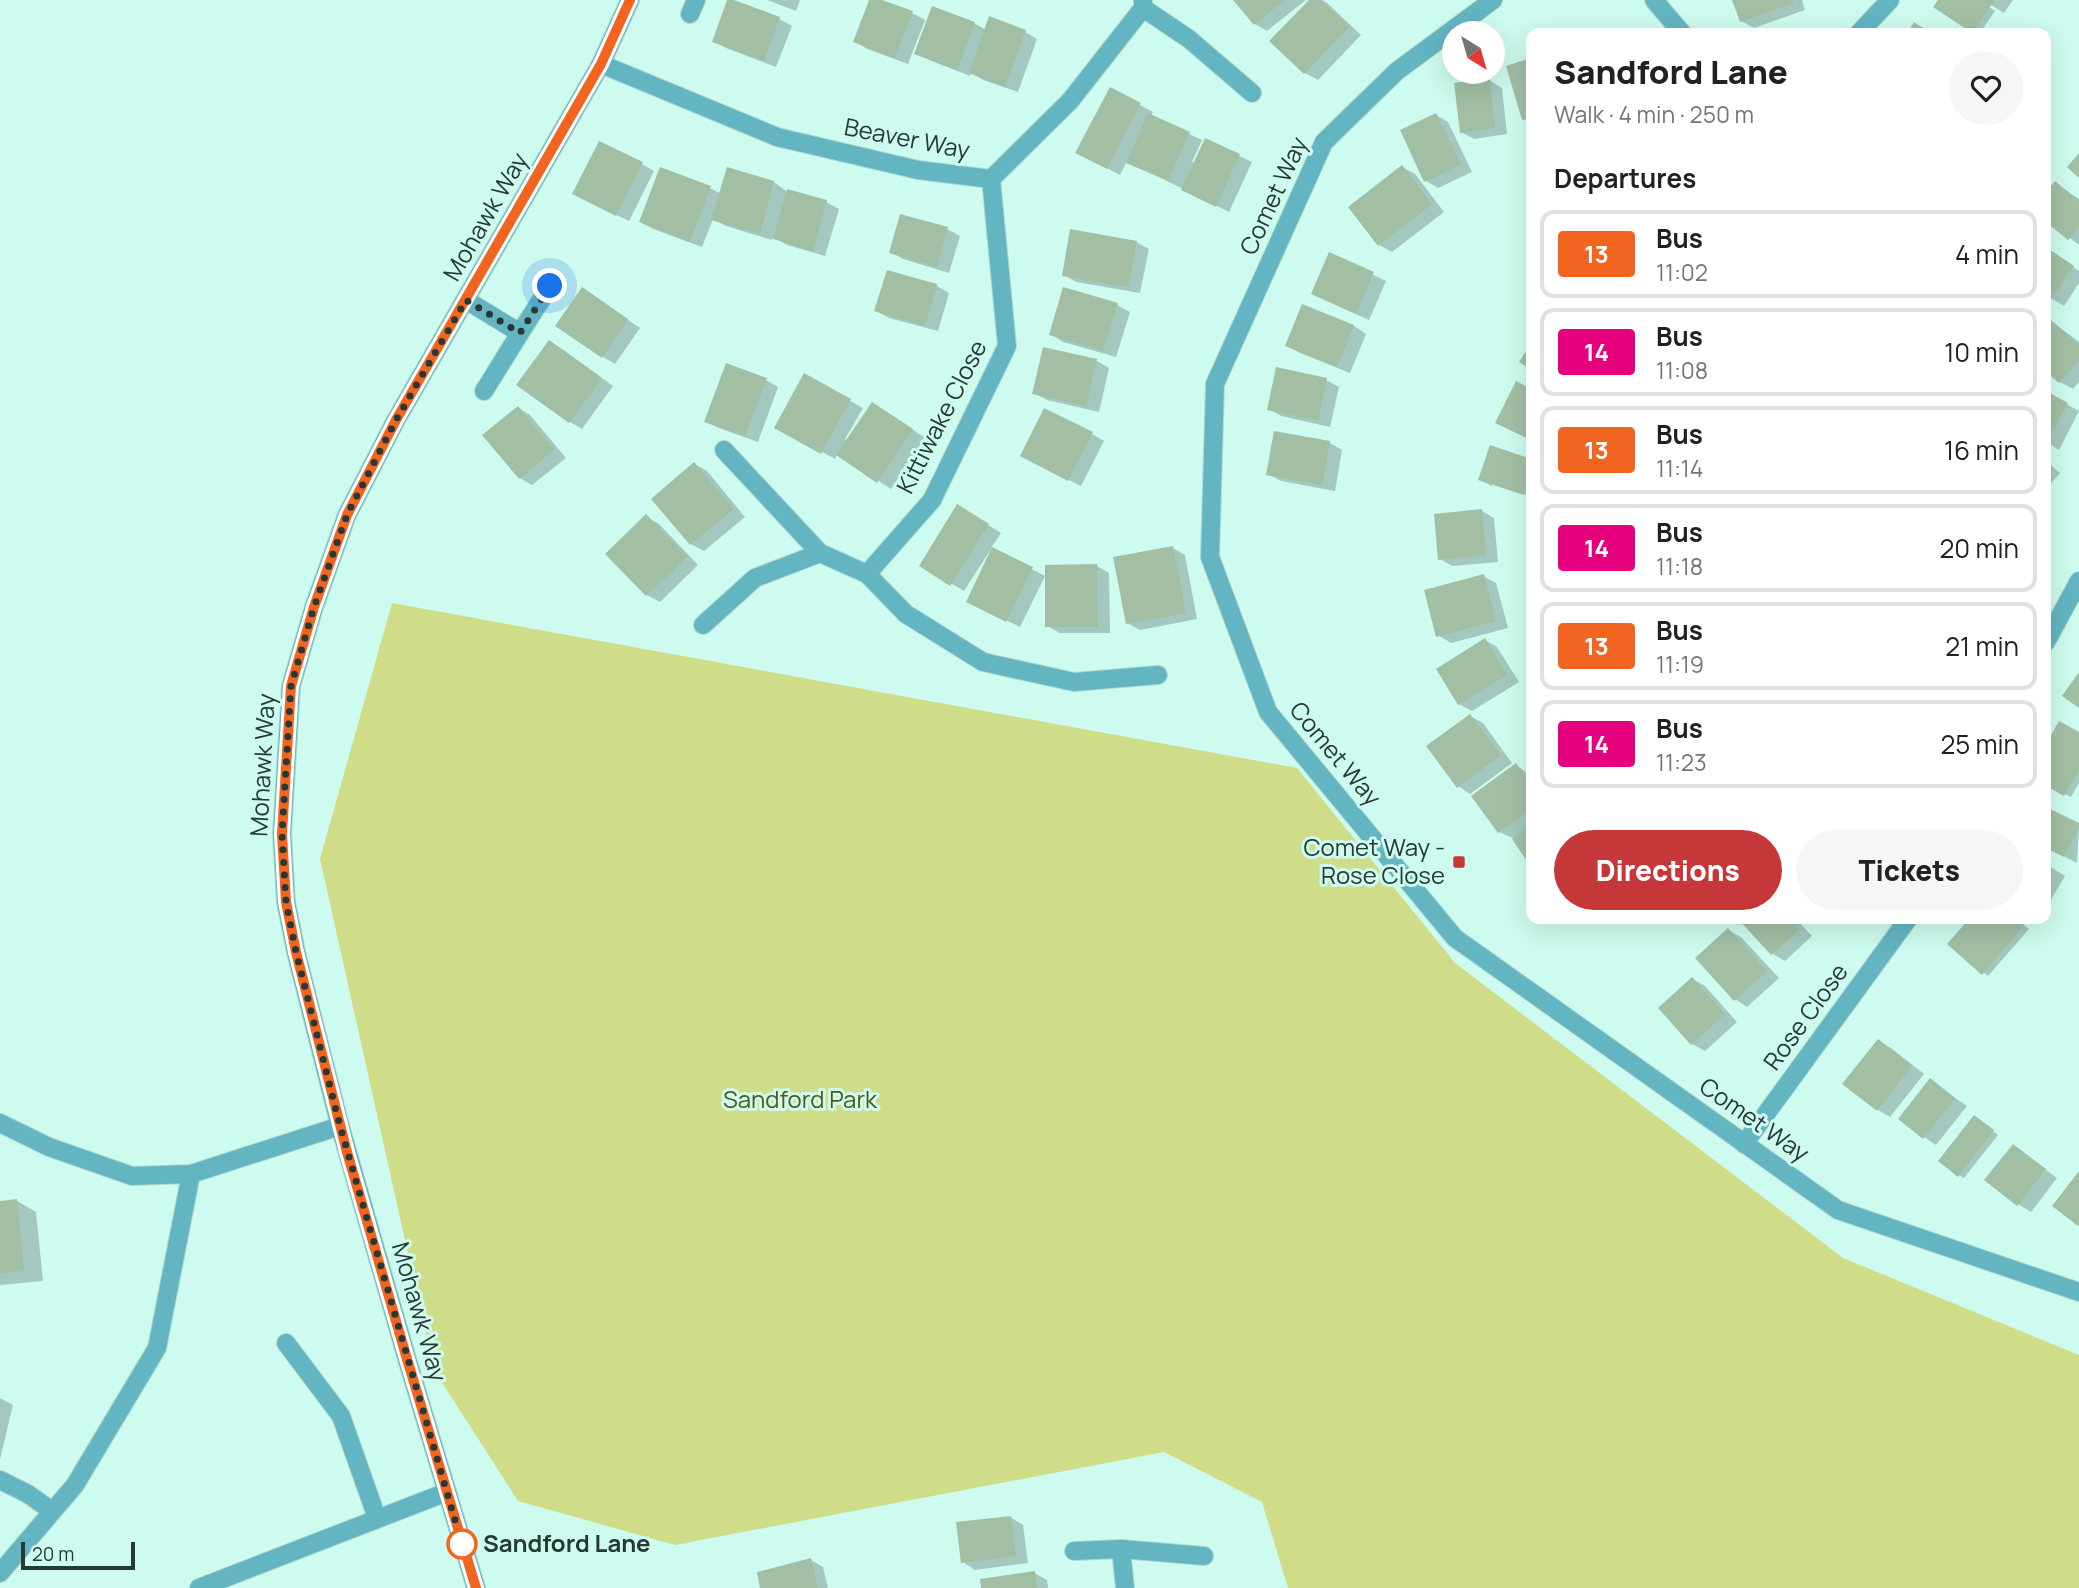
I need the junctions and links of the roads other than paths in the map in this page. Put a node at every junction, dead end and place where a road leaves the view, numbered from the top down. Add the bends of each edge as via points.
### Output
1 (629, 0) edge
2 (1493, 0) edge
3 (1654, 0) edge
4 (1891, 0) edge
5 (1143, 4) edge
6 (1678, 28) edge
7 (1864, 28) edge
8 (601, 64) junction
9 (1252, 93) dead end
10 (991, 179) junction
11 (550, 286) dead end
12 (466, 300) junction
13 (520, 333) junction
14 (484, 391) dead end
15 (724, 450) dead end
16 (820, 553) junction
17 (867, 573) junction
18 (2079, 581) edge
19 (703, 625) dead end
20 (2051, 633) edge
21 (1158, 676) dead end
22 (1904, 924) edge
23 (0, 1123) edge
24 (340, 1126) junction
25 (1744, 1144) junction
26 (191, 1174) junction
27 (2079, 1293) edge
28 (286, 1343) dead end
29 (0, 1480) edge
30 (447, 1492) junction
31 (52, 1511) junction
32 (377, 1518) junction
33 (1121, 1549) junction
34 (1074, 1551) dead end
35 (1203, 1556) dead end
36 (0, 1573) edge
37 (199, 1588) edge
38 (476, 1588) edge
39 (1125, 1588) edge

1 - 8 street, Mohawk Way
2 - 25 street, Comet Way via 1397,71 1324,142 1216,384 1210,557 1268,712 1455,938
3 - 6 street
4 - 7 street
5 - 9 street, Beaver Way
5 - 10 street, Beaver Way via 1070,101
8 - 10 street, Beaver Way via 776,137 918,170
8 - 12 street, Mohawk Way
10 - 17 street, Kittiwake Close via 1007,346 932,500
11 - 13 street
12 - 13 street
12 - 24 street, Mohawk Way via 347,515 291,686 282,834 286,902
13 - 14 street
15 - 16 street
16 - 17 street
16 - 19 street via 755,578
17 - 21 street via 906,614 983,662 1074,682
18 - 20 street
22 - 25 street, Rose Close
23 - 26 street via 50,1147 132,1176
24 - 26 street
24 - 30 street, Mohawk Way
25 - 27 street, Comet Way via 1838,1210
26 - 31 street via 157,1348 75,1485
28 - 32 street via 341,1416
29 - 31 street
30 - 32 street
30 - 38 street, Mohawk Way
31 - 36 street
32 - 37 street
33 - 34 street
33 - 35 street
33 - 39 street

